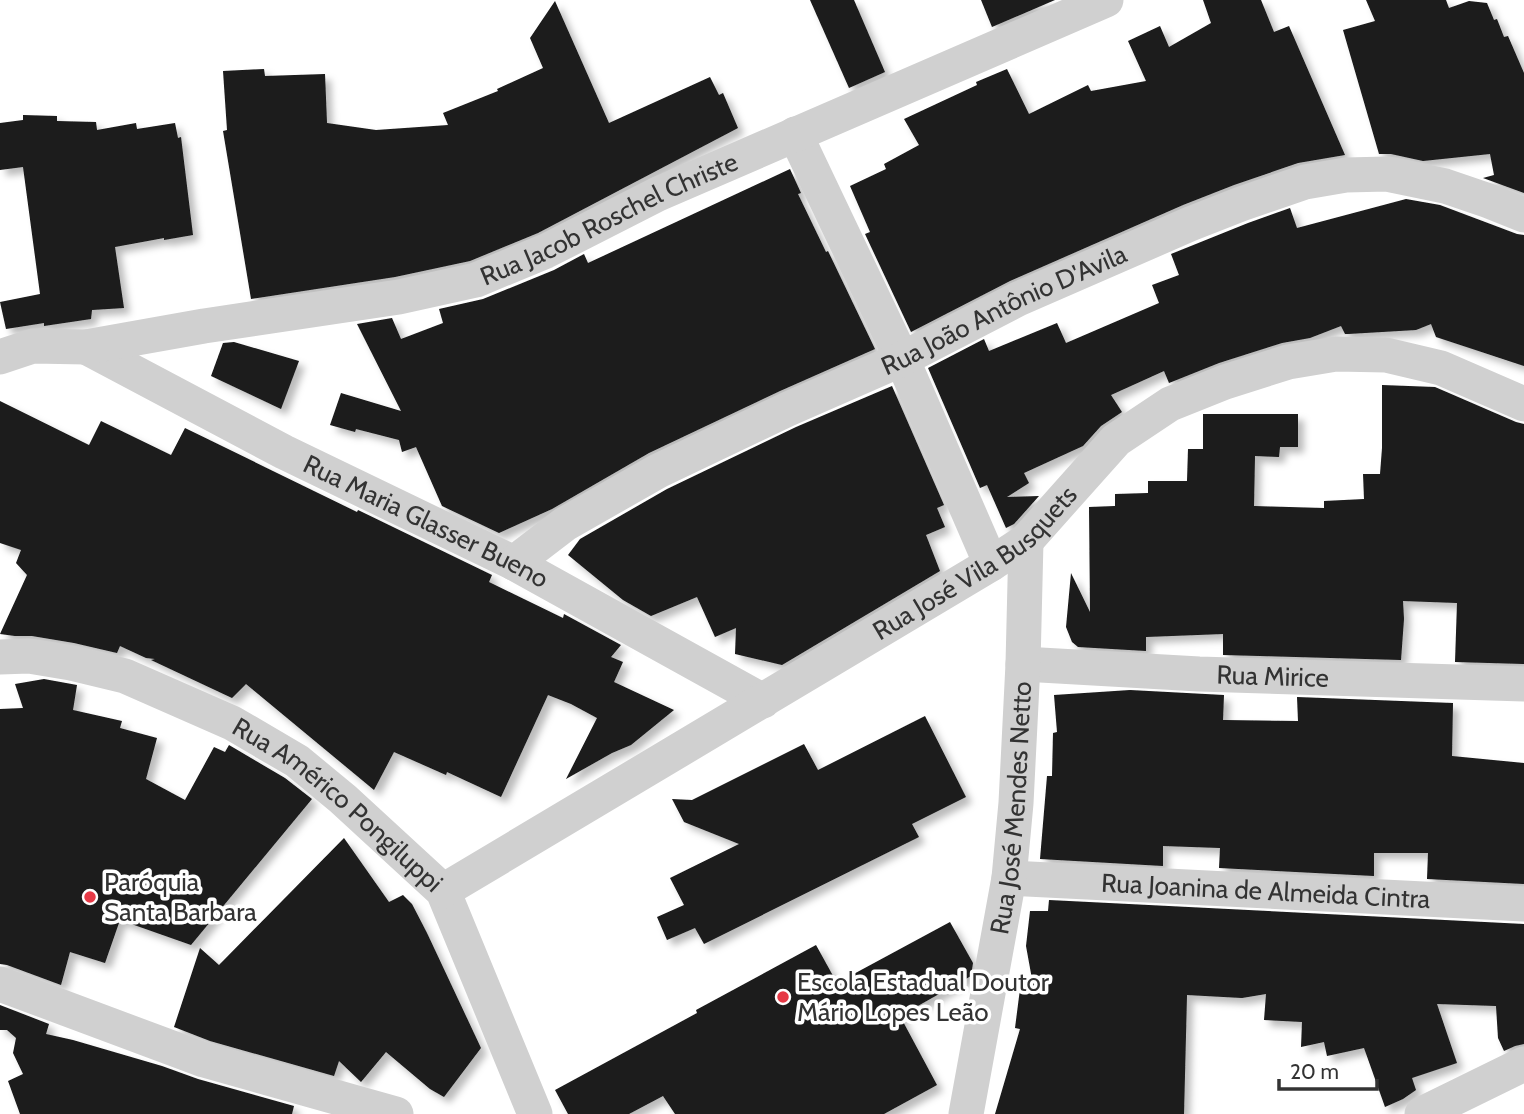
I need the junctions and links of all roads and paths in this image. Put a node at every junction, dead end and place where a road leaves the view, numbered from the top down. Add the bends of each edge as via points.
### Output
1 (1106, 0) edge
2 (795, 134) junction
3 (1524, 215) edge
4 (86, 347) junction
5 (0, 357) edge
6 (902, 359) junction
7 (1524, 404) edge
8 (1026, 541) junction
9 (514, 563) junction
10 (991, 564) junction
11 (0, 657) edge
12 (1023, 664) junction
13 (1524, 684) edge
14 (763, 701) junction
15 (1009, 878) junction
16 (443, 891) junction
17 (1524, 904) edge
18 (0, 984) edge
19 (1524, 1064) edge
20 (396, 1114) edge
21 (535, 1114) edge
22 (966, 1114) edge
23 (1422, 1114) edge

1 - 2 street, Rua Jacob Roschel Christe
2 - 4 street, Rua Jacob Roschel Christe via 477,280 399,297
2 - 6 street
3 - 6 street, Rua João Antônio D'Avila via 1445,186 1387,174 1305,182 1190,224 1018,299
4 - 5 street, Rua Jacob Roschel Christe via 33,346
4 - 9 street, Rua Maria Glasser Bueno via 284,452
6 - 9 street, Rua João Antônio D'Avila via 658,471 565,524
6 - 10 street
7 - 8 street, Rua José Vila Busquets via 1441,368 1386,355 1336,354 1287,362 1170,404 1116,440
8 - 10 street, Rua José Vila Busquets
8 - 12 street, Rua José Mendes Netto
9 - 14 street, Rua Maria Glasser Bueno
10 - 14 street, Rua José Vila Busquets
11 - 16 street, Rua Américo Pongiluppi via 29,656 125,676 232,723 297,761
12 - 13 street, Rua Mirice
12 - 15 street, Rua José Mendes Netto
14 - 16 street, Rua José Vila Busquets
15 - 17 street, Rua Joanina de Almeida Cintra
15 - 22 street, Rua José Mendes Netto
16 - 21 street, Rua Américo Pongiluppi
18 - 20 street via 204,1060
19 - 23 street

